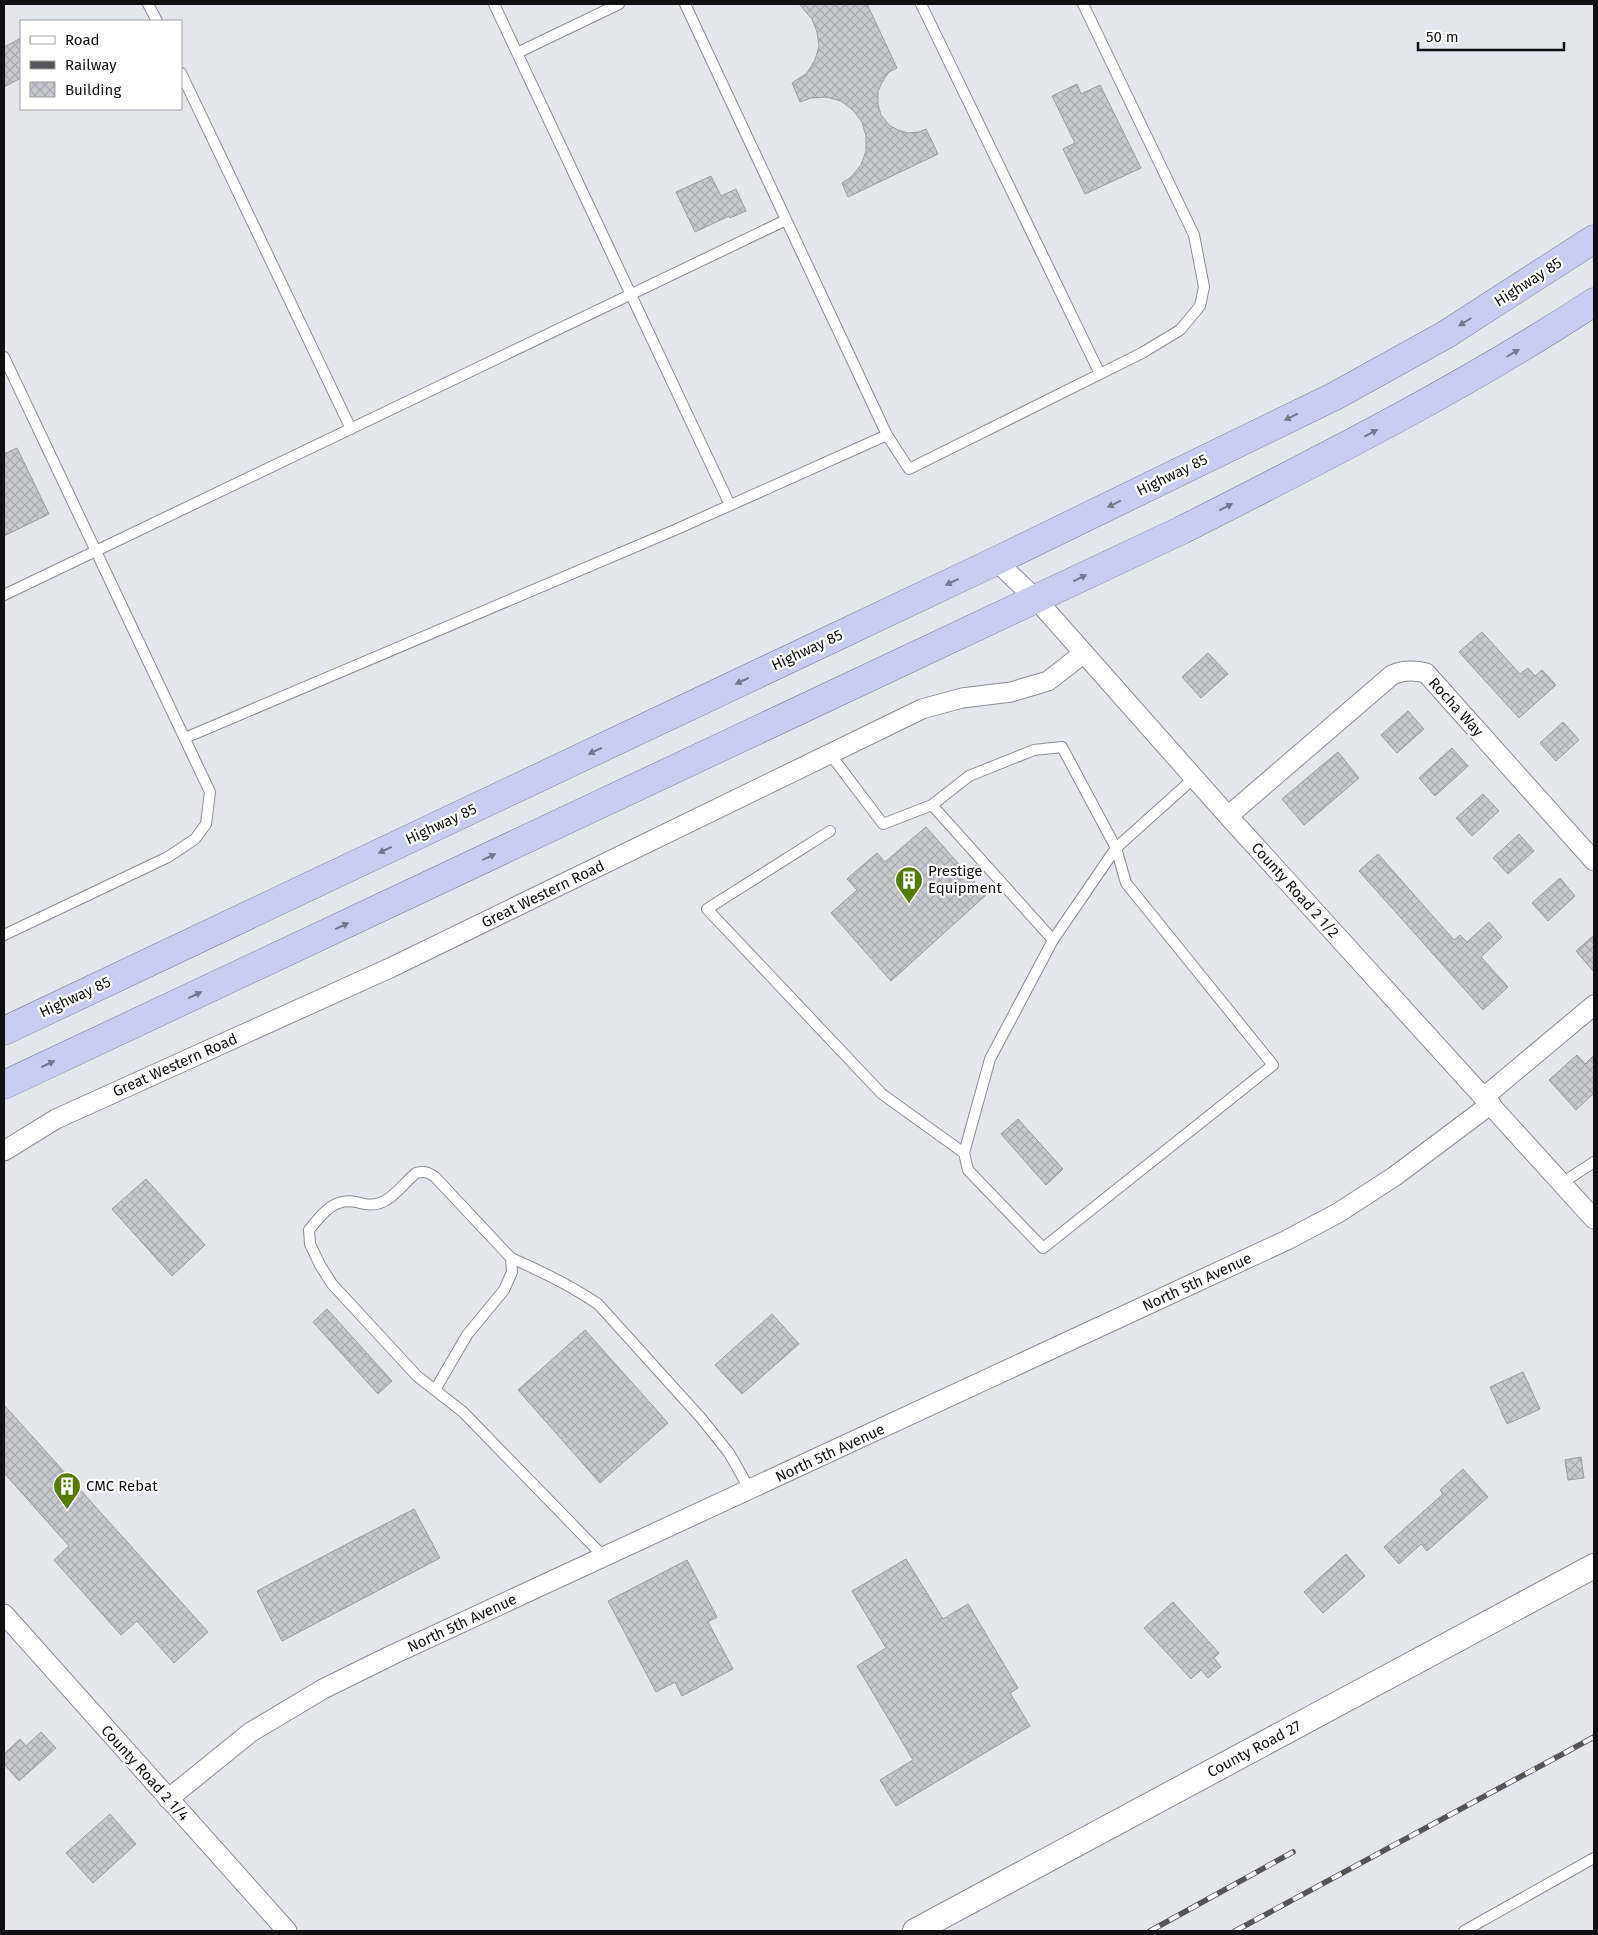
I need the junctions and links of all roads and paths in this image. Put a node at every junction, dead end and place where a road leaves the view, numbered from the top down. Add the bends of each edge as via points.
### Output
1 (148, 4) edge
2 (494, 4) edge
3 (619, 4) edge
4 (685, 4) edge
5 (921, 4) edge
6 (1083, 4) edge
7 (156, 20) edge
8 (517, 52) junction
9 (182, 75) edge
10 (786, 220) junction
11 (1594, 239) edge
12 (631, 294) junction
13 (1594, 302) edge
14 (4, 357) edge
15 (1100, 374) junction
16 (351, 428) junction
17 (887, 435) junction
18 (730, 505) junction
19 (96, 551) junction
20 (996, 561) junction
21 (4, 595) edge
22 (1036, 599) junction
23 (1084, 653) junction
24 (185, 738) junction
25 (830, 754) junction
26 (1194, 778) junction
27 (932, 805) junction
28 (1228, 816) junction
29 (830, 831) dead end
30 (1116, 848) junction
31 (1594, 861) edge
32 (4, 934) edge
33 (1053, 940) junction
34 (1594, 1005) edge
35 (4, 1031) edge
36 (4, 1085) edge
37 (1489, 1098) junction
38 (4, 1151) edge
39 (964, 1153) junction
40 (1594, 1162) edge
41 (1562, 1183) junction
42 (1594, 1219) edge
43 (511, 1258) junction
44 (435, 1390) junction
45 (750, 1490) junction
46 (605, 1558) junction
47 (1594, 1566) edge
48 (4, 1614) edge
49 (168, 1800) junction
50 (1594, 1858) edge
51 (287, 1931) edge
52 (914, 1931) edge
53 (1464, 1931) edge

1 - 7 lane
2 - 8 lane
3 - 8 lane
4 - 10 lane
5 - 15 lane
6 - 15 lane via 1194,234 1204,287 1200,306 1180,330
8 - 12 lane
9 - 16 lane
10 - 12 lane
10 - 17 lane
11 -> 20 highway, Highway 85 via 1374,376
12 - 16 lane
12 - 18 lane
22 -> 13 highway via 1346,447 1543,335
14 - 19 lane
15 - 17 lane via 909,468
16 - 19 lane
17 - 18 lane
18 - 24 lane
19 - 21 lane
19 - 24 lane
20 - 22 street, County Road 2 1/2
20 -> 35 highway, Highway 85
22 - 23 street, County Road 2 1/2
36 -> 22 highway
23 - 25 street, Great Western Road via 1048,681 922,709
23 - 26 street, County Road 2 1/2
24 - 32 lane via 210,792 206,824 195,839 168,857
25 - 27 lane via 883,824
25 - 38 street, Great Western Road via 392,967 56,1119
26 - 28 street, County Road 2 1/2
26 - 30 lane
27 - 30 lane via 969,776 1034,750 1062,747
27 - 33 lane
28 - 31 street, Rocha Way via 1392,675 1417,671 1426,673
28 - 37 street, County Road 2 1/2
29 - 39 lane via 707,909 882,1094
30 - 33 lane
30 - 39 lane via 1126,883 1273,1066 1043,1248 968,1170
33 - 39 lane via 990,1059
34 - 37 street
37 - 41 street, County Road 2 1/2
37 - 45 street, North 5th Avenue via 1395,1176 1338,1213 1287,1240
40 - 41 lane
41 - 42 street, County Road 2 1/2
43 - 44 lane via 512,1272 504,1290 467,1335
43 - 44 lane via 428,1172 416,1174 380,1203 346,1200 334,1205 309,1230 310,1244 332,1284
43 - 45 lane via 548,1274 598,1304 729,1452
44 - 46 lane via 463,1412
45 - 46 street, North 5th Avenue
46 - 49 street, North 5th Avenue via 323,1689 251,1732
47 - 52 street, County Road 27
48 - 49 street, County Road 2 1/4
49 - 51 street, County Road 2 1/4
50 - 53 lane

